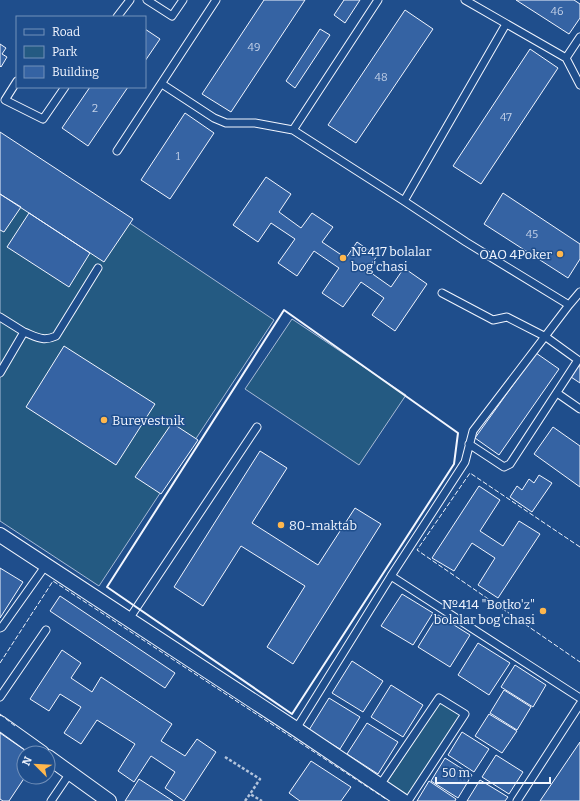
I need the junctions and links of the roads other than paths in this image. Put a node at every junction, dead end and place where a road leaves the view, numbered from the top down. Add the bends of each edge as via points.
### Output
1 (130, 0) edge
2 (147, 0) edge
3 (183, 0) edge
4 (216, 0) edge
5 (378, 0) edge
6 (466, 0) edge
7 (118, 16) edge
8 (506, 24) junction
9 (580, 37) edge
10 (566, 58) junction
11 (16, 83) edge
12 (162, 84) junction
13 (580, 85) edge
14 (64, 88) edge
15 (293, 130) junction
16 (117, 151) dead end
17 (404, 201) junction
18 (98, 268) dead end
19 (580, 292) edge
20 (442, 293) dead end
21 (569, 305) junction
22 (0, 316) edge
23 (24, 332) junction
24 (546, 337) junction
25 (580, 360) edge
26 (0, 373) edge
27 (557, 393) junction
28 (580, 409) edge
29 (257, 427) dead end
30 (469, 444) junction
31 (0, 535) edge
32 (46, 565) junction
33 (391, 576) junction
34 (129, 619) junction
35 (0, 628) edge
36 (46, 630) dead end
37 (0, 697) edge
38 (580, 698) edge
39 (580, 704) edge
40 (0, 723) edge
41 (296, 729) junction
42 (31, 745) edge
43 (56, 763) edge
44 (70, 773) junction
45 (380, 785) junction
46 (396, 799) edge
47 (51, 801) edge
48 (109, 801) edge
49 (408, 801) edge
50 (517, 801) edge

1 - 7 lane
2 - 3 lane via 172,16
4 - 12 lane
5 - 15 lane
6 - 8 lane
8 - 10 lane
8 - 17 lane
9 - 10 lane
10 - 13 lane
11 - 14 lane via 5,100 43,119
12 - 15 lane via 226,123 255,123
12 - 16 lane
15 - 17 lane
17 - 21 lane
18 - 23 lane via 56,336 47,340
19 - 21 lane
20 - 24 lane via 493,320 507,317
21 - 24 lane
22 - 23 lane
23 - 26 lane
24 - 25 lane
24 - 30 lane via 473,432
25 - 27 lane
27 - 28 lane
27 - 30 lane via 510,464 504,467
29 - 34 lane
30 - 33 lane via 465,462
31 - 32 street
32 - 34 street
32 - 35 lane
33 - 38 lane
33 - 41 lane
34 - 41 street
36 - 37 lane
39 - 50 lane
40 - 42 street
41 - 45 street
43 - 44 street
44 - 47 lane
44 - 48 street
45 - 46 street
45 - 49 lane via 439,698 465,714

